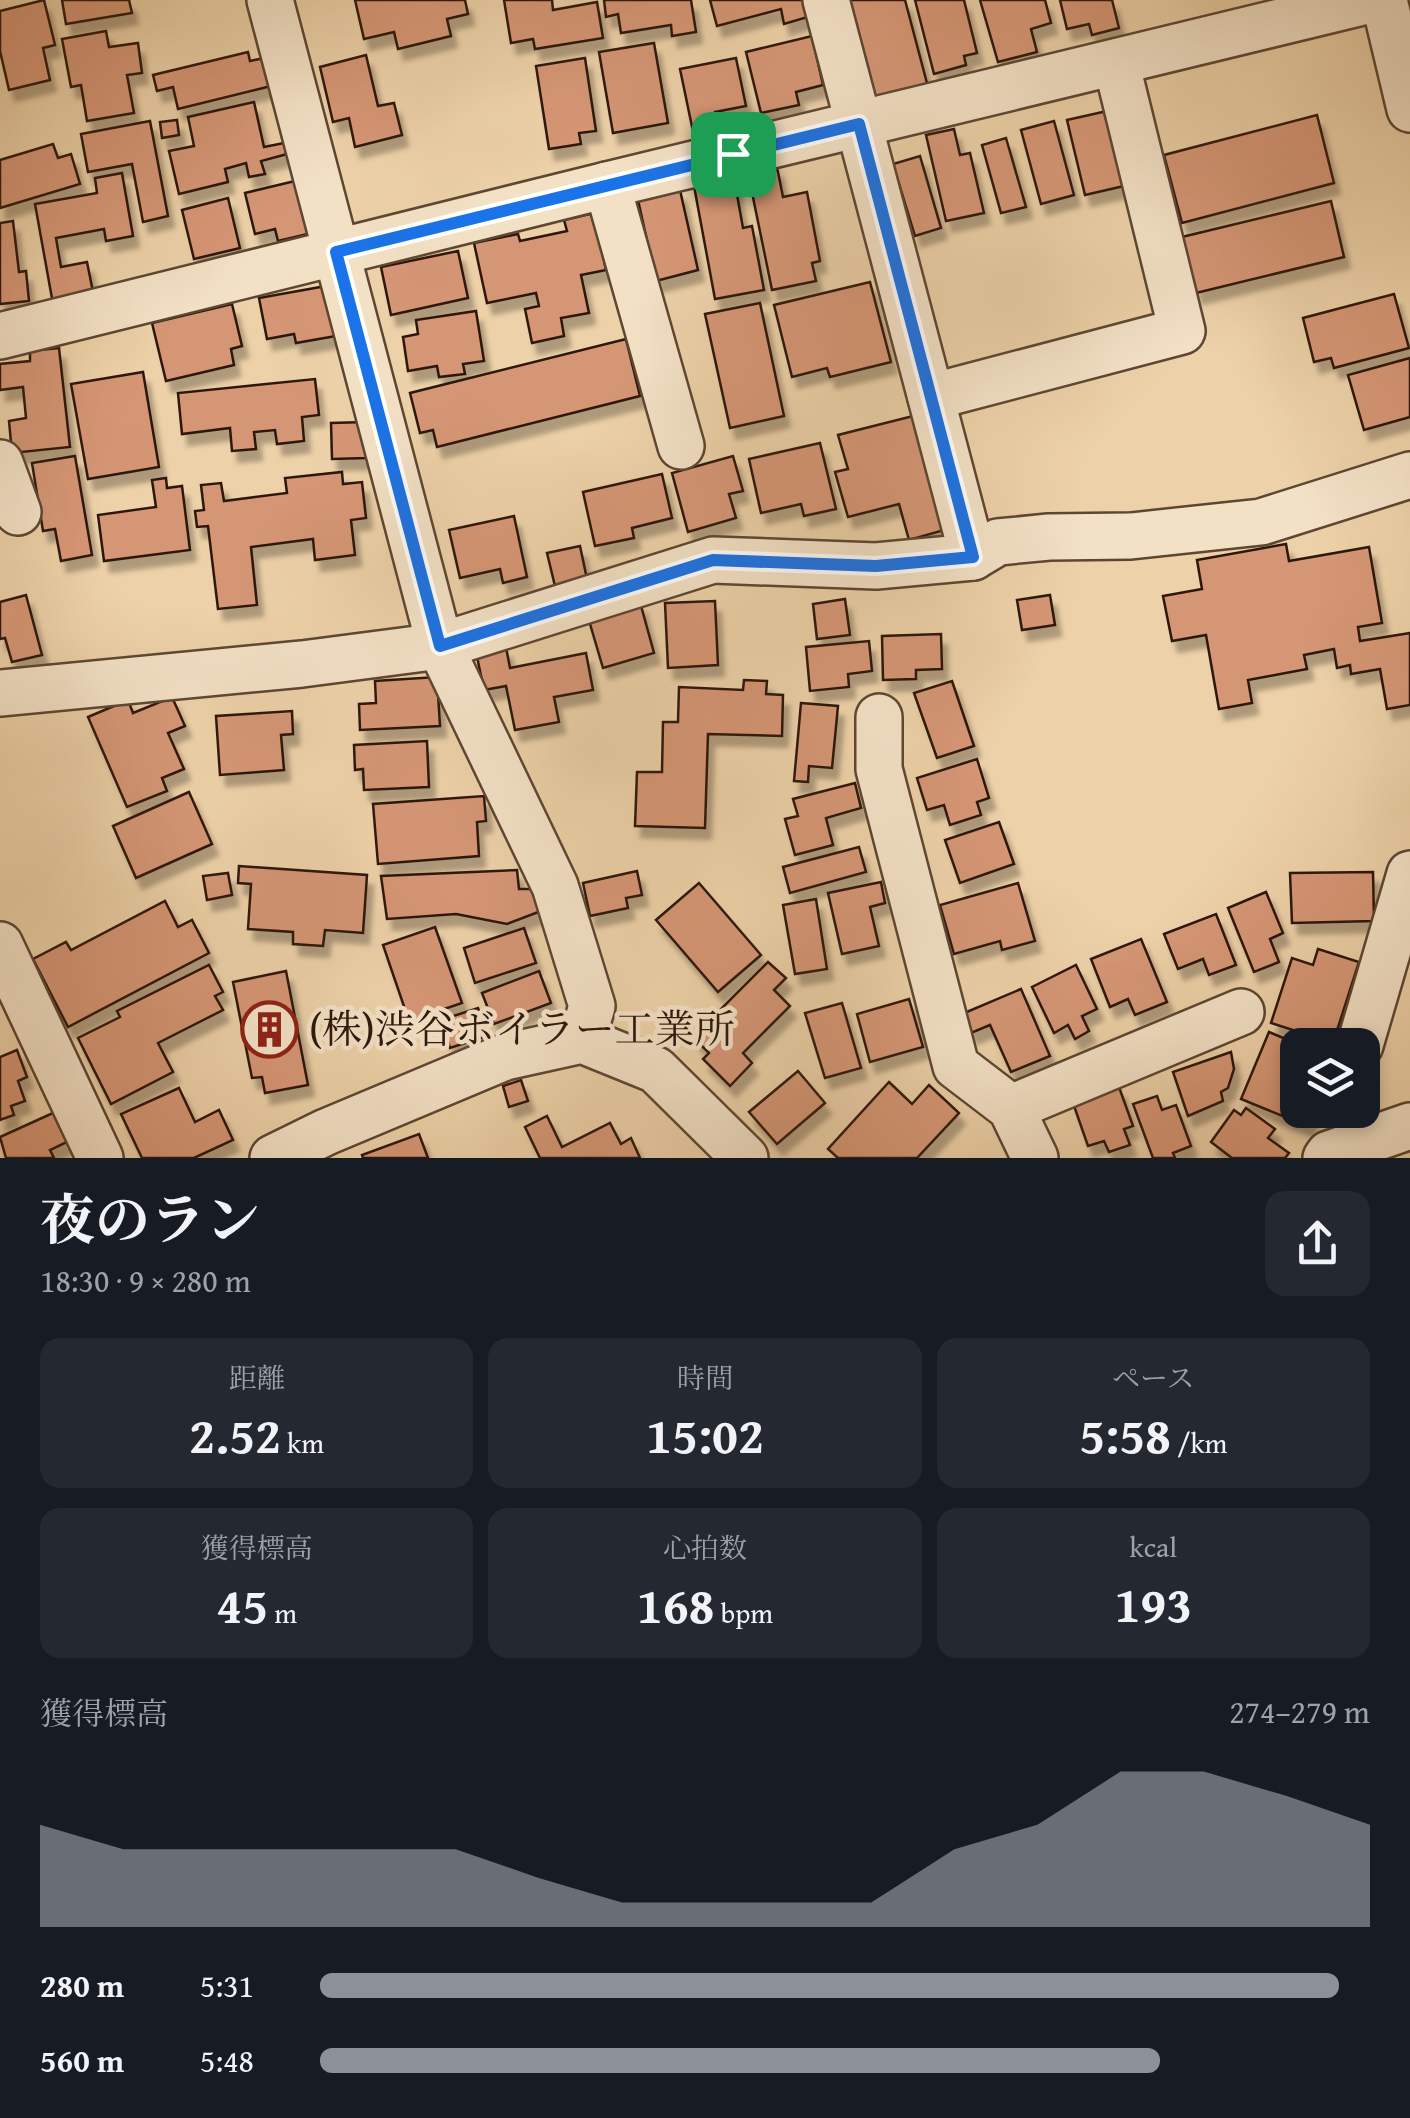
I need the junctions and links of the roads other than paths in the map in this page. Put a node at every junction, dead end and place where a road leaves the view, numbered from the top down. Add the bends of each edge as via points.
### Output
1 (270, 0) edge
2 (826, 0) edge
3 (1388, 7) edge
4 (1116, 62) junction
5 (1410, 109) edge
6 (859, 124) junction
7 (607, 184) junction
8 (336, 252) junction
9 (0, 336) edge
10 (930, 397) junction
11 (682, 446) dead end
12 (0, 463) edge
13 (1410, 474) edge
14 (18, 512) dead end
15 (973, 557) junction
16 (440, 646) junction
17 (0, 693) edge
18 (880, 717) dead end
19 (1410, 874) edge
20 (0, 945) edge
21 (1241, 1012) dead end
22 (1365, 1028) edge
23 (582, 1040) junction
24 (1011, 1108) junction
25 (1410, 1126) edge
26 (1337, 1128) edge
27 (332, 1145) edge
28 (1328, 1156) edge
29 (100, 1158) edge
30 (273, 1158) edge
31 (745, 1158) edge
32 (1035, 1158) edge

1 - 8 street
2 - 6 street
3 - 4 street
3 - 5 street
4 - 6 street
4 - 10 street via 1182,331
6 - 7 street
6 - 10 street
7 - 8 street
7 - 11 street
8 - 9 street
8 - 16 street
10 - 15 street
12 - 14 street
13 - 15 street via 1262,522 998,542
15 - 16 street via 876,566 713,560
16 - 17 street
16 - 23 street via 554,886 592,1006
18 - 24 street via 880,768 956,1066
19 - 22 street
20 - 29 street
21 - 24 street
23 - 27 street via 505,1057
23 - 31 street via 656,1070
24 - 32 street
25 - 28 street
26 - 28 street
27 - 30 street

